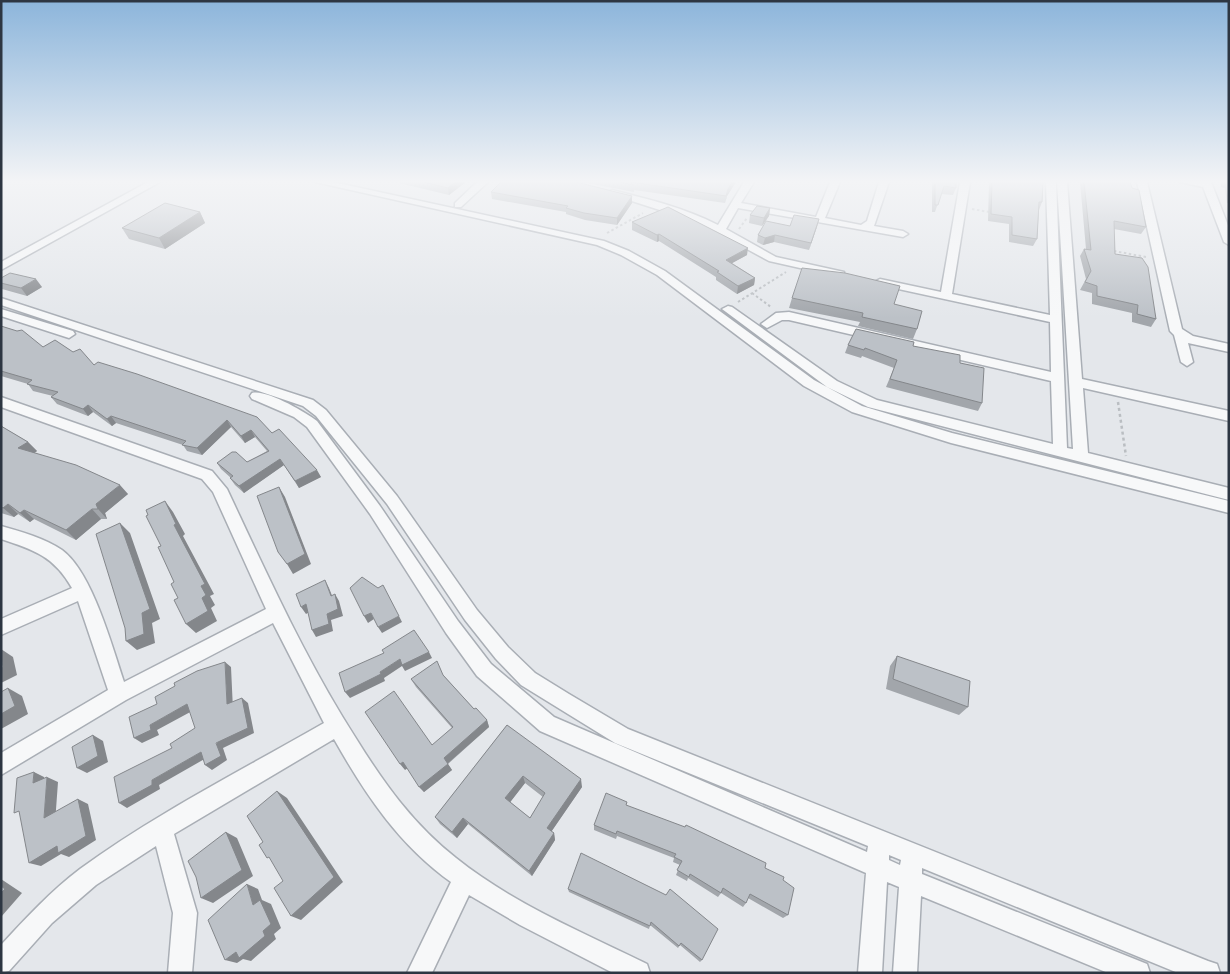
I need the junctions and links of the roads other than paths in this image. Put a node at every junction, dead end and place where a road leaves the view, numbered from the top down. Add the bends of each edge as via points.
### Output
1 (73, 227) edge
2 (717, 227) edge
3 (867, 227) edge
4 (957, 227) edge
5 (1053, 227) edge
6 (1065, 227) edge
7 (1153, 227) edge
8 (1223, 227) edge
9 (549, 228) joint
10 (721, 229) joint
11 (903, 234) dead end
12 (1229, 242) edge
13 (1, 267) edge
14 (854, 277) edge
15 (872, 281) edge
16 (946, 296) junction
17 (1, 301) edge
18 (1056, 301) junction
19 (1070, 304) junction
20 (1, 312) edge
21 (1057, 320) junction
22 (767, 324) dead end
23 (1180, 335) junction
24 (1229, 348) edge
25 (1187, 362) dead end
26 (1058, 378) junction
27 (1076, 382) junction
28 (1, 402) edge
29 (1229, 416) edge
30 (952, 432) junction
31 (1060, 452) junction
32 (1081, 457) junction
33 (1229, 494) edge
34 (392, 500) junction
35 (1229, 507) edge
36 (375, 510) junction
37 (1, 532) edge
38 (82, 591) junction
39 (276, 613) junction
40 (1, 627) edge
41 (119, 694) junction
42 (336, 727) junction
43 (1, 765) edge
44 (162, 829) junction
45 (879, 840) junction
46 (912, 852) junction
47 (875, 866) junction
48 (465, 878) junction
49 (912, 880) junction
50 (1, 963) edge
51 (180, 973) edge
52 (420, 973) edge
53 (638, 973) edge
54 (870, 973) edge
55 (905, 973) edge
56 (1138, 973) edge
57 (1208, 973) edge

1 - 13 street
2 - 10 street
3 - 11 street
4 - 16 street
5 - 18 street
6 - 19 street
7 - 23 street via 1175,329
8 - 12 street
9 - 30 street via 601,236 625,245 664,265 844,391
9 - 30 street via 600,243 649,266 685,289 809,383 844,403 886,420
10 - 14 street via 763,255 796,266
15 - 16 street
16 - 21 street
17 - 34 street via 308,403 322,413
18 - 19 street
18 - 21 street
19 - 27 street
20 - 36 street via 255,395 299,414 312,424
21 - 26 street
22 - 26 street via 786,316
23 - 24 street
23 - 25 street
26 - 31 street
27 - 29 street
27 - 32 street
28 - 39 street via 207,475 219,489
30 - 31 street
30 - 35 street
31 - 32 street
32 - 33 street
34 - 36 street
34 - 45 street via 471,615 528,679 622,736
36 - 47 street via 484,670 547,724
37 - 38 street via 46,549 61,559
38 - 40 street
38 - 41 street
39 - 41 street
39 - 42 street
41 - 43 street
42 - 44 street
42 - 48 street via 398,820 427,849
44 - 50 street via 88,877 44,915
44 - 51 street via 185,913
45 - 46 street
45 - 47 street
46 - 49 street
46 - 57 street
47 - 49 street
47 - 54 street
48 - 52 street
48 - 53 street
49 - 55 street
49 - 56 street

